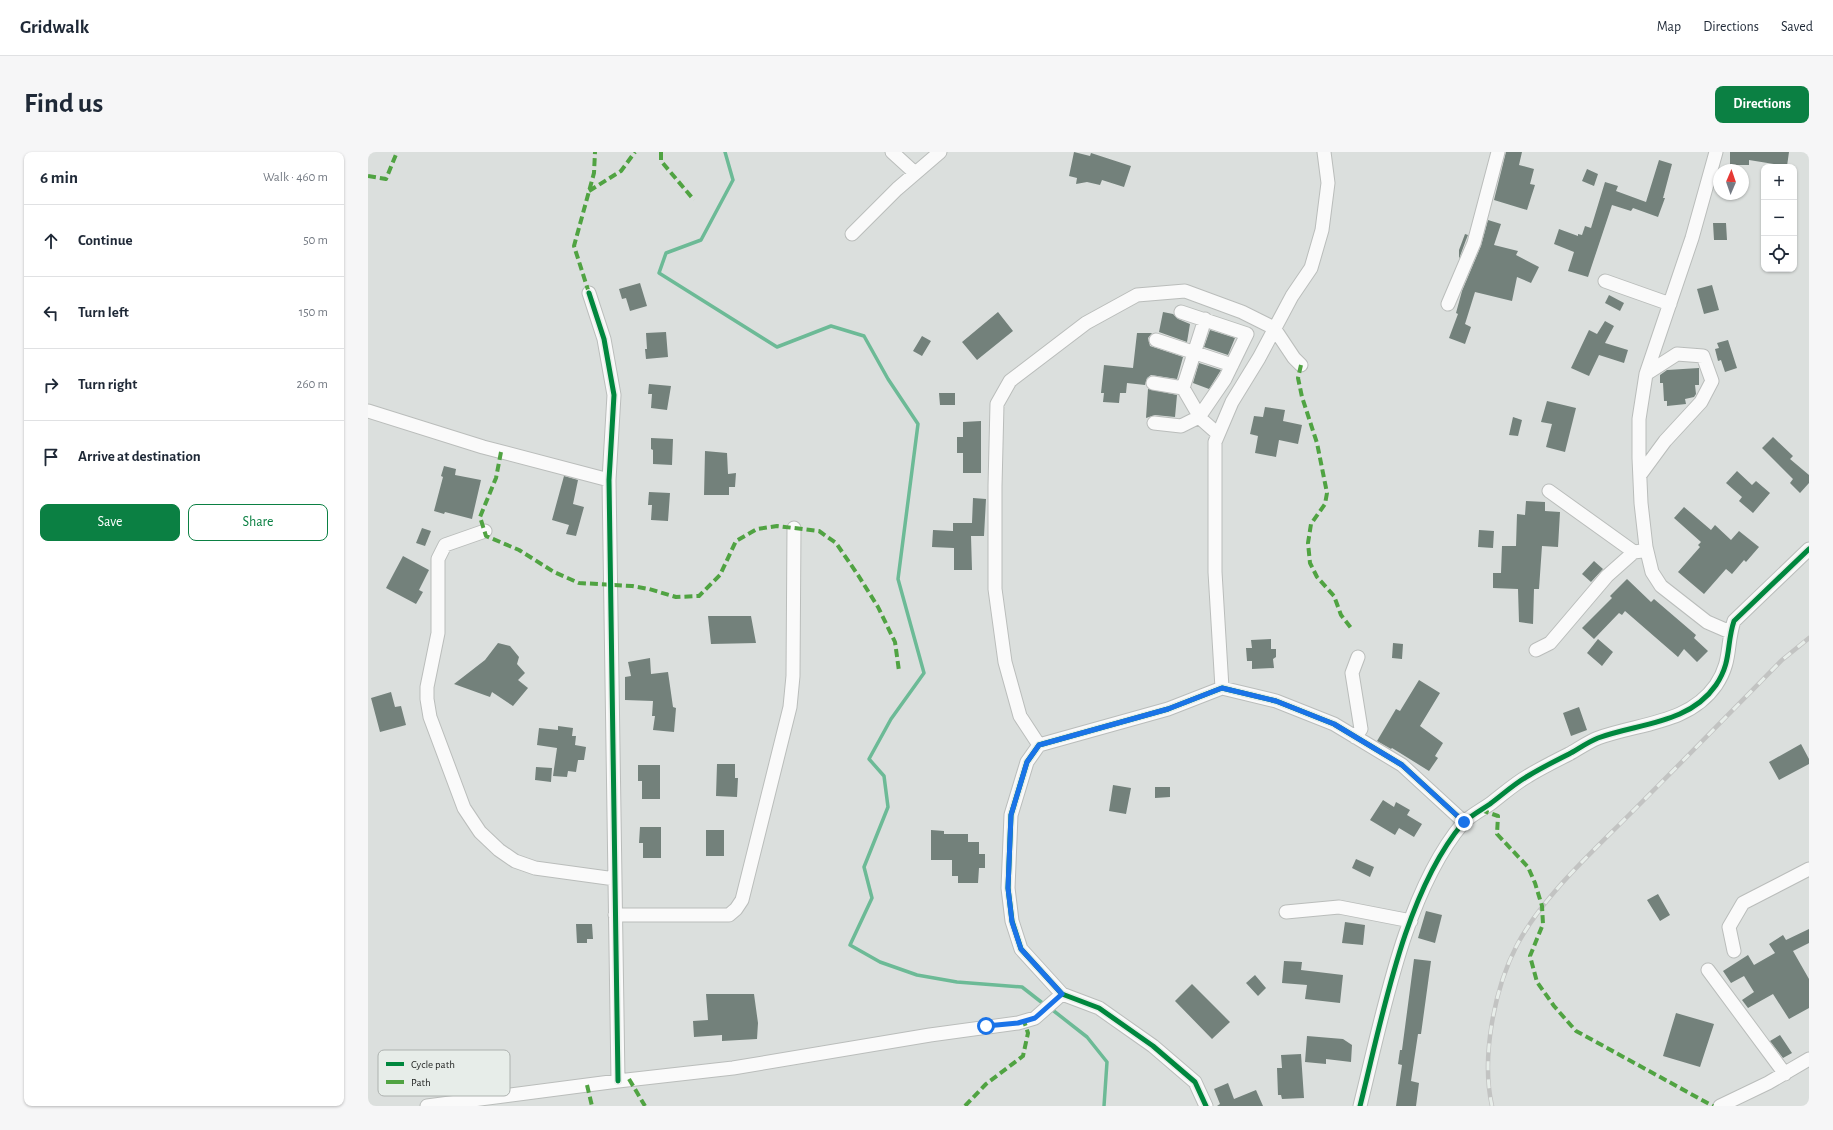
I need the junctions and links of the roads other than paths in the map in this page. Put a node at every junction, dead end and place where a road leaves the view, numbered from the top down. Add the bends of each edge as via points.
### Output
1 (892, 152) edge
2 (940, 152) edge
3 (1324, 152) edge
4 (1498, 152) edge
5 (1716, 152) edge
6 (915, 173) junction
7 (852, 234) dead end
8 (1605, 281) dead end
9 (589, 293) dead end
10 (1448, 304) dead end
11 (1670, 304) junction
12 (1181, 312) dead end
13 (1205, 319) junction
14 (1274, 328) junction
15 (1156, 340) dead end
16 (1194, 352) junction
17 (1232, 365) junction
18 (1301, 365) dead end
19 (1646, 374) junction
20 (1153, 383) dead end
21 (1183, 388) junction
22 (368, 411) edge
23 (1199, 417) junction
24 (1154, 423) dead end
25 (1218, 434) junction
26 (1640, 475) junction
27 (609, 480) junction
28 (1549, 491) dead end
29 (794, 528) dead end
30 (485, 531) dead end
31 (1809, 549) edge
32 (1641, 552) junction
33 (1730, 632) junction
34 (1536, 650) dead end
35 (1358, 657) dead end
36 (1222, 688) junction
37 (1355, 737) junction
38 (1039, 745) junction
39 (1464, 822) junction
40 (1809, 869) edge
41 (615, 879) junction
42 (1286, 912) dead end
43 (615, 915) junction
44 (1411, 921) junction
45 (1734, 951) dead end
46 (1708, 970) dead end
47 (1062, 994) junction
48 (1809, 1059) edge
49 (1784, 1074) junction
50 (618, 1081) junction
51 (510, 1095) edge
52 (503, 1096) edge
53 (427, 1106) edge
54 (1206, 1106) edge
55 (1360, 1106) edge
56 (1720, 1106) edge

1 - 6 street
2 - 6 street
3 - 14 street via 1328,183 1322,230 1310,268
4 - 10 street via 1474,243
5 - 11 street
6 - 7 street
8 - 11 street
9 - 27 street via 604,339 614,395
11 - 19 street
12 - 13 street
13 - 16 street
13 - 17 street via 1247,334
14 - 18 street
14 - 25 street via 1232,402
14 - 38 street via 1242,312 1185,291 1137,295 1086,323 1010,381 997,404 995,589 1005,662 1020,716
15 - 16 street
16 - 17 street
16 - 21 street
17 - 23 street
19 - 26 street via 1639,418
19 - 26 street via 1677,354 1703,356 1712,381 1701,402 1665,441
20 - 21 street
21 - 23 street
22 - 27 street via 483,448
23 - 24 street via 1181,426
23 - 25 street
25 - 36 street via 1214,442 1215,572
26 - 32 street
27 - 41 street
28 - 32 street
29 - 43 street via 793,676 790,707 742,900 729,915
30 - 41 street via 445,545 438,559 438,633 427,699 430,717 461,801 480,832 514,860 535,868
31 - 33 street via 1742,613
32 - 33 street via 1661,586 1707,622
32 - 34 street via 1607,576 1550,643
33 - 39 street via 1728,658 1723,673 1715,686 1696,706 1666,721 1597,739 1527,777
35 - 37 street via 1352,673 1361,729
36 - 37 street via 1276,701 1334,724
36 - 38 street via 1168,709
37 - 39 street via 1402,765
38 - 47 street via 1027,762 1011,815 1008,888 1012,922 1021,949
39 - 44 street via 1427,881
40 - 45 street via 1743,903 1730,927
41 - 43 street
42 - 44 street via 1339,907
43 - 50 street
44 - 55 street via 1392,981
46 - 49 street
47 - 50 street via 1035,1018 1018,1023 733,1068
47 - 54 street via 1099,1008 1153,1046 1195,1082
48 - 49 street
49 - 56 street
50 - 51 street
52 - 53 street

